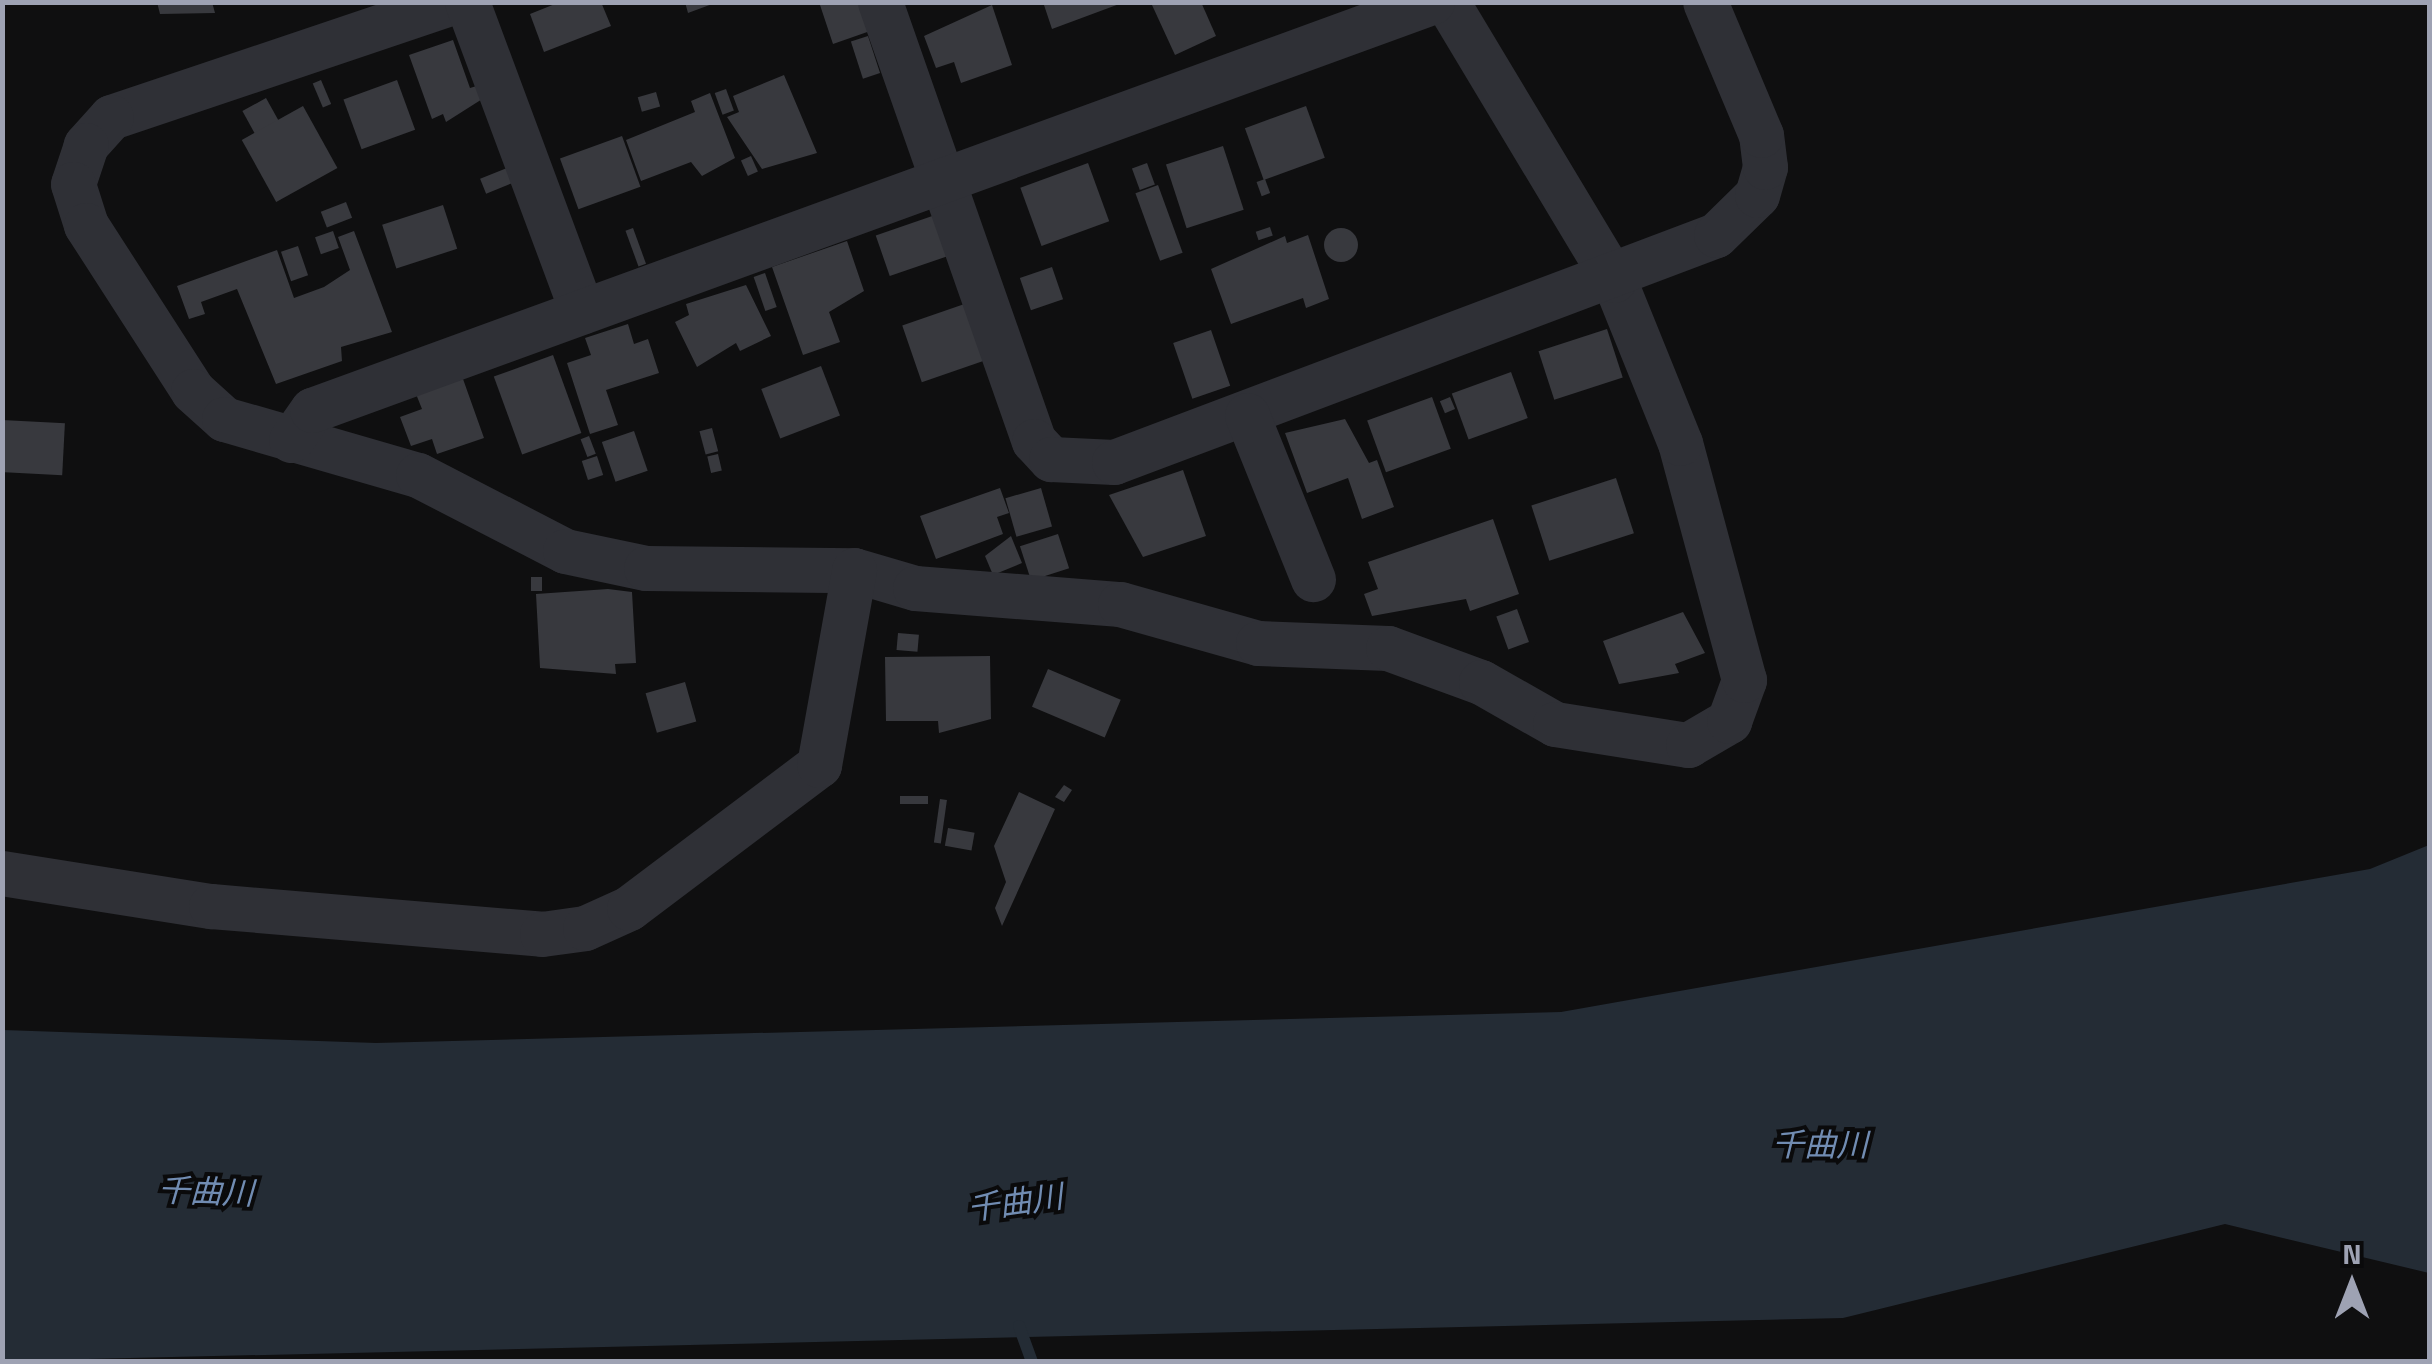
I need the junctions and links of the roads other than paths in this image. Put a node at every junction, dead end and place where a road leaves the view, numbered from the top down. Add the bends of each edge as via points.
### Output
1 (454, 2) edge
2 (467, 2) edge
3 (880, 2) edge
4 (1432, 2) edge
5 (1446, 2) edge
6 (1705, 2) edge
7 (942, 179) junction
8 (1614, 280) junction
9 (582, 311) junction
10 (1247, 415) junction
11 (291, 440) junction
12 (854, 570) junction
13 (1313, 579) dead end
14 (2, 873) edge

1 - 11 street via 111,117 86,146 73,184 86,225 192,391 224,419
2 - 9 street
3 - 7 street
4 - 7 street
5 - 8 street
6 - 8 street via 1761,134 1757,194 1716,235
7 - 9 street
7 - 10 street via 1034,440 1051,459 1114,462
8 - 10 street
8 - 12 street via 1680,443 1744,680 1729,720 1688,745 1555,724 1481,682 1388,648 1258,644 1106,601 915,588
9 - 11 street via 312,410
10 - 13 street
11 - 12 street via 418,474 565,551 646,568
12 - 14 street via 818,765 629,908 585,928 542,934 211,906

